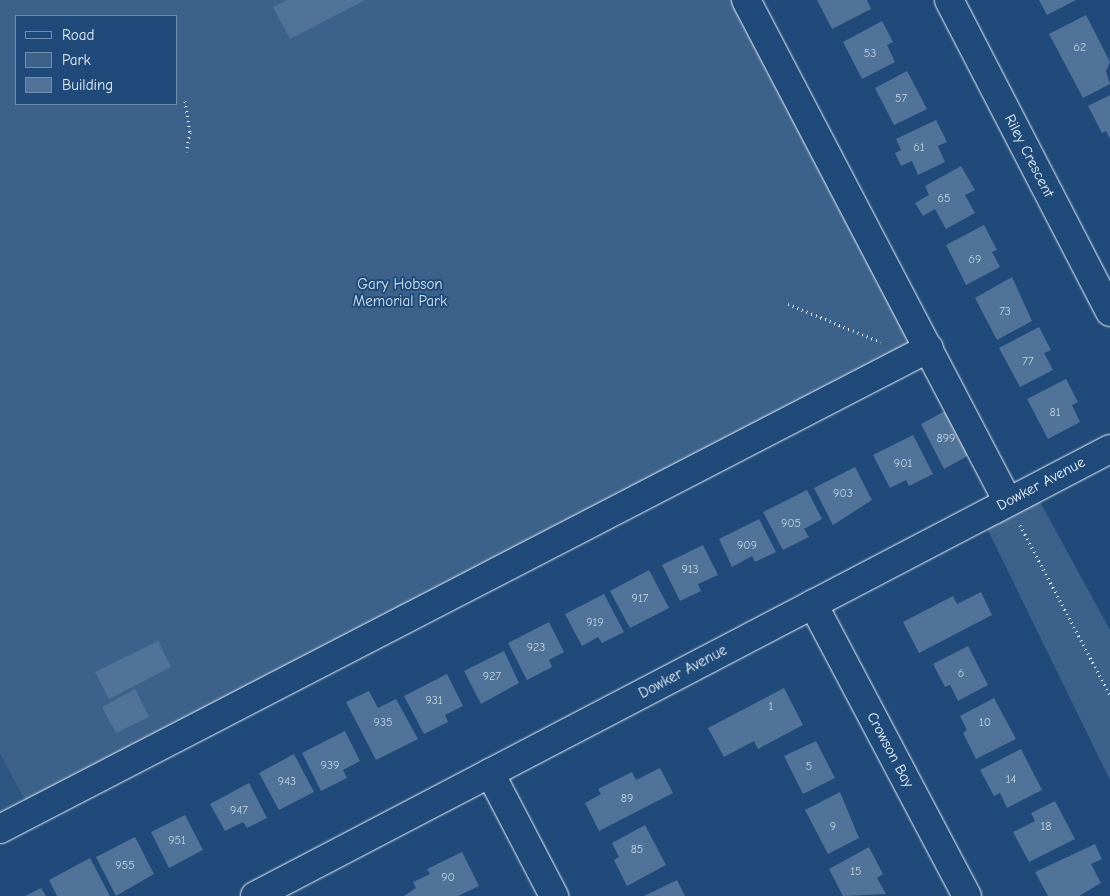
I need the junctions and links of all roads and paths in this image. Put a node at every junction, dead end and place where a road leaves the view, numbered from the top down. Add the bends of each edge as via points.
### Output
1 (746, 0) edge
2 (949, 0) edge
3 (186, 101) dead end
4 (186, 152) dead end
5 (788, 304) dead end
6 (1110, 312) edge
7 (921, 352) junction
8 (1110, 448) edge
9 (1008, 502) junction
10 (813, 604) junction
11 (1110, 695) edge
12 (490, 773) junction
13 (0, 829) edge
14 (255, 896) edge
15 (554, 896) edge
16 (967, 896) edge

1 - 7 street
2 - 6 street, Riley Crescent
3 - 4 path via 190,132
5 - 7 path
7 - 9 street
7 - 13 street
8 - 9 street, Dowker Avenue
9 - 10 street, Dowker Avenue
9 - 11 path
10 - 12 street, Dowker Avenue
10 - 16 street, Crowson Bay
12 - 14 street, Dowker Avenue
12 - 15 street

